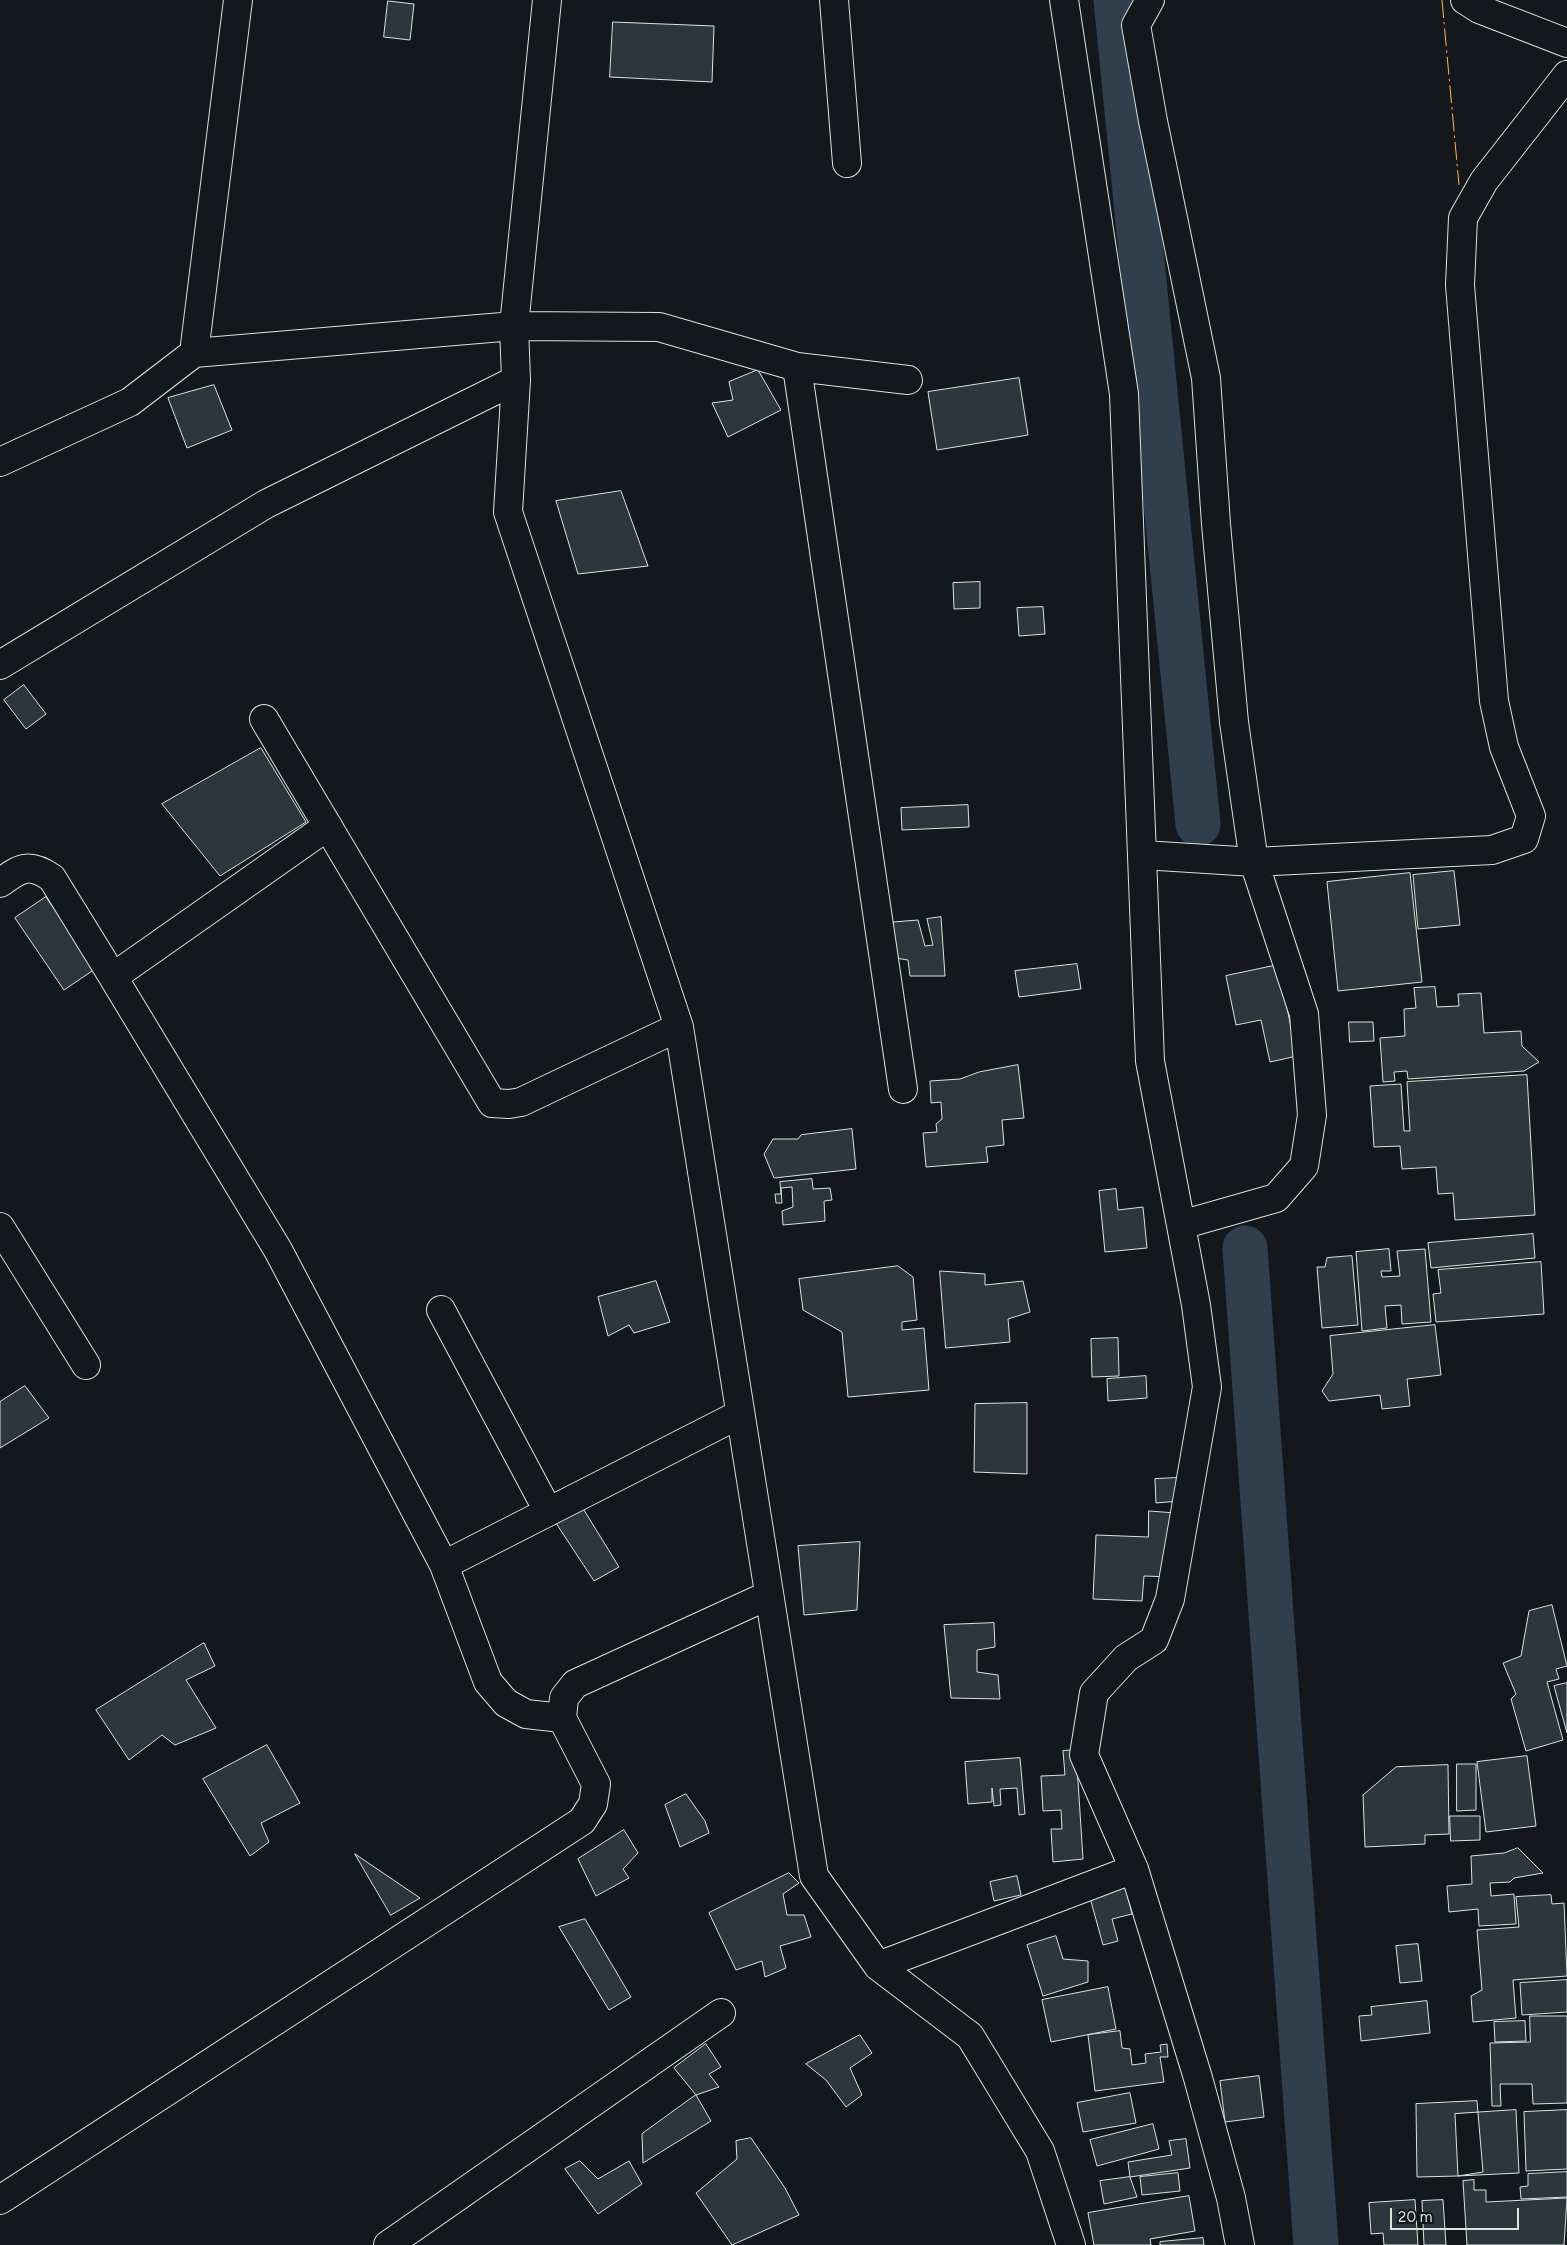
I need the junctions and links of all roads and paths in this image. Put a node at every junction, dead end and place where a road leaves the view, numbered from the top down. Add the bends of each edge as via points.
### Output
1 (238, 0) edge
2 (547, 0) edge
3 (834, 0) edge
4 (1064, 0) edge
5 (1150, 0) edge
6 (1465, 0) edge
7 (1567, 43) edge
8 (1567, 75) edge
9 (847, 163) dead end
10 (514, 326) junction
11 (194, 353) junction
12 (797, 367) junction
13 (516, 380) junction
14 (908, 380) dead end
15 (0, 462) edge
16 (0, 665) edge
17 (264, 719) dead end
18 (328, 826) junction
19 (1143, 856) junction
20 (1254, 862) junction
21 (0, 883) edge
22 (113, 978) junction
23 (679, 1027) junction
24 (903, 1088) dead end
25 (1181, 1224) junction
26 (0, 1227) edge
27 (441, 1310) dead end
28 (86, 1365) dead end
29 (740, 1414) junction
30 (548, 1511) junction
31 (444, 1565) junction
32 (769, 1595) junction
33 (562, 1718) junction
34 (1134, 1869) junction
35 (878, 1966) junction
36 (721, 2013) dead end
37 (0, 2200) edge
38 (388, 2245) edge
39 (1071, 2245) edge
40 (1240, 2245) edge

1 - 11 street
2 - 10 street
3 - 9 street
4 - 19 street via 1124,394
5 - 20 street via 1136,25 1206,378 1234,722
6 - 7 street via 1487,13
8 - 20 street via 1484,181 1463,218 1461,250 1460,285 1494,701 1504,747 1531,816 1524,839 1492,850
10 - 11 street
10 - 12 street via 658,327
10 - 13 street
11 - 15 street via 130,402
12 - 14 street
12 - 24 street
13 - 16 street via 266,504
13 - 23 street via 508,512
17 - 18 street
18 - 22 street
18 - 23 street via 492,1103 522,1102
19 - 20 street
19 - 25 street via 1150,1061
20 - 25 street via 1304,1014 1312,1115 1304,1166 1276,1198
21 - 22 street via 20,868 39,869 52,878
22 - 31 street via 278,1250
23 - 29 street
25 - 34 street via 1207,1387 1170,1599 1154,1640 1126,1658 1094,1692 1084,1755
26 - 28 street
27 - 30 street
29 - 30 street
29 - 32 street
30 - 31 street
31 - 33 street via 488,1682 506,1703 526,1714
32 - 33 street via 575,1684 564,1698
32 - 35 street via 814,1876
33 - 37 street via 596,1784 593,1804 582,1821
34 - 35 street
34 - 40 street via 1201,2087 1231,2198
35 - 39 street via 970,2036 1040,2151
36 - 38 street

